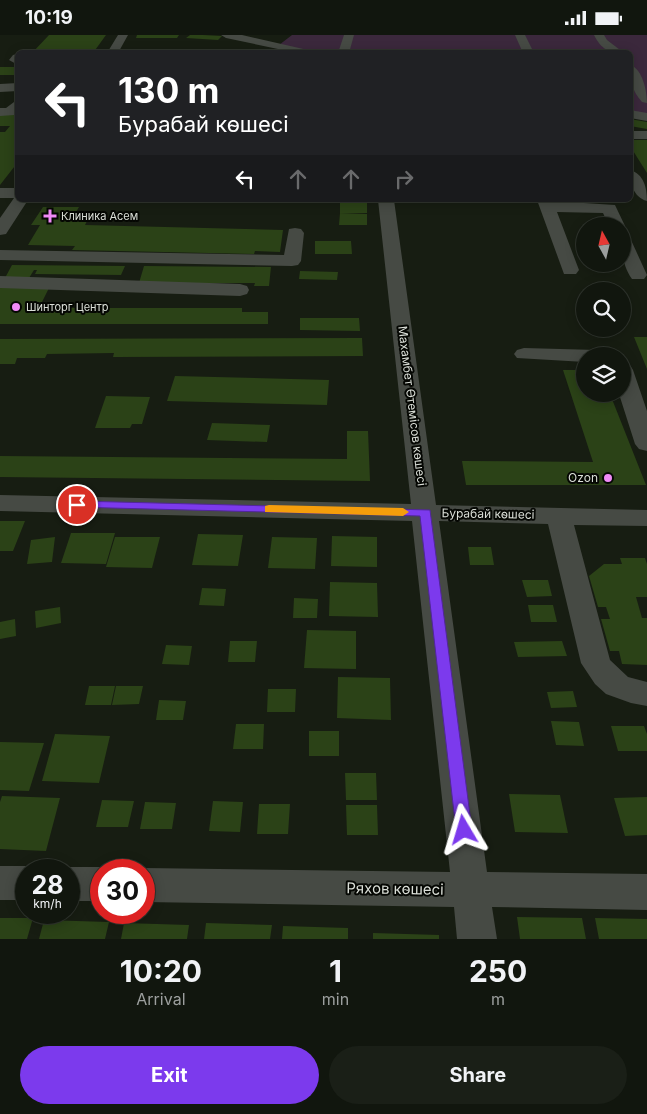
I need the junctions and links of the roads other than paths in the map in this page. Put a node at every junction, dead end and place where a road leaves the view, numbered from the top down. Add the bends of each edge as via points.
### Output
1 (123, 35) edge
2 (226, 35) edge
3 (349, 35) edge
4 (520, 35) edge
5 (599, 35) edge
6 (114, 50) edge
7 (301, 50) edge
8 (344, 50) edge
9 (528, 50) edge
10 (615, 50) edge
11 (633, 73) edge
12 (0, 87) edge
13 (15, 87) edge
14 (647, 99) edge
15 (15, 106) edge
16 (0, 112) edge
17 (633, 115) edge
18 (647, 117) edge
19 (633, 135) edge
20 (647, 135) edge
21 (633, 179) edge
22 (0, 193) edge
23 (15, 193) edge
24 (647, 196) edge
25 (19, 202) edge
26 (386, 202) edge
27 (546, 203) edge
28 (613, 217) edge
29 (0, 230) edge
30 (295, 233) dead end
31 (0, 255) edge
32 (631, 260) edge
33 (570, 270) dead end
34 (638, 275) dead end
35 (0, 282) edge
36 (240, 290) dead end
37 (524, 354) dead end
38 (576, 355) edge
39 (631, 397) edge
40 (647, 444) edge
41 (0, 503) edge
42 (426, 513) junction
43 (560, 516) junction
44 (647, 517) edge
45 (647, 694) edge
46 (0, 883) edge
47 (15, 883) edge
48 (155, 885) edge
49 (471, 890) junction
50 (647, 892) edge
51 (477, 939) edge

1 - 6 street
2 - 7 street
3 - 8 street
4 - 9 street
5 - 10 street
11 - 14 street
12 - 13 street
15 - 16 street via 9,112
17 - 18 street
19 - 20 street
21 - 24 street
22 - 23 street
25 - 29 street
26 - 42 street, Махамбет Өтемісов көшесі
27 - 28 street via 609,208
27 - 33 street
30 - 31 street via 292,261
32 - 34 street
35 - 36 street
37 - 38 street
39 - 40 street
41 - 42 street, Бурабай көшесі
42 - 43 street, Бурабай көшесі
42 - 49 street, Махамбет Өтемісов көшесі
43 - 44 street, Бурабай көшесі
43 - 45 street via 596,663 621,689
46 - 47 street
48 - 49 street, Ряхов көшесі
49 - 50 street, Ряхов көшесі
49 - 51 street, Махамбет Өтемісов көшесі

